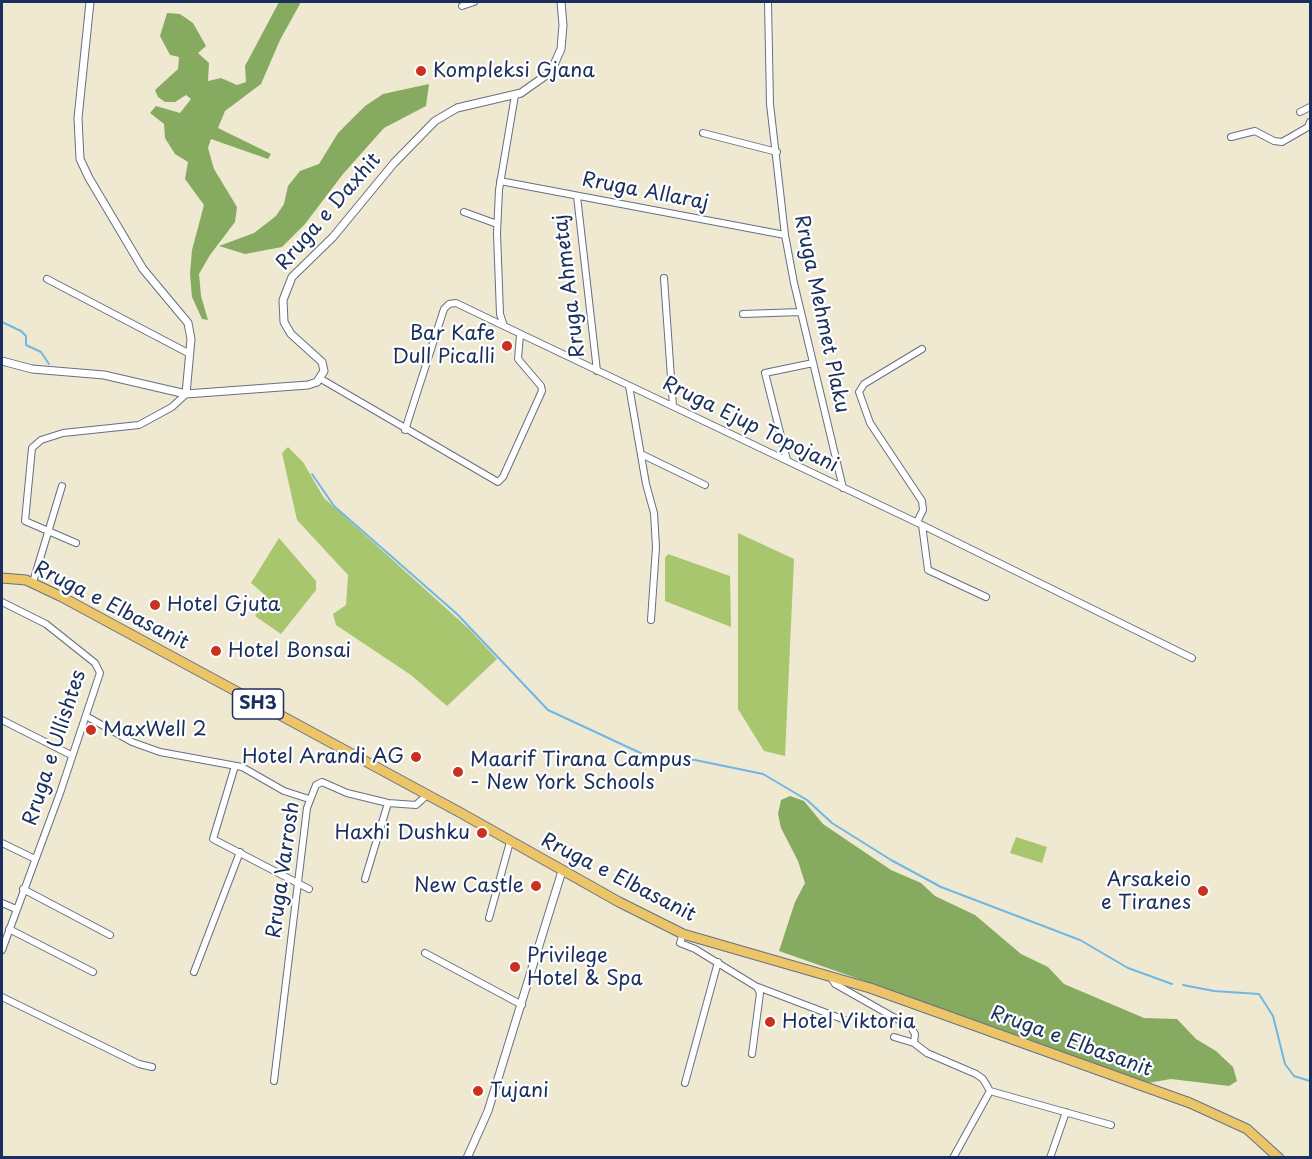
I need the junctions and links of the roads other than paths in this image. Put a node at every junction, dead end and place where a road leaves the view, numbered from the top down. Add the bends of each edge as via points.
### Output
1 (90, 2) edge
2 (474, 2) edge
3 (561, 2) edge
4 (768, 2) edge
5 (462, 6) dead end
6 (515, 95) junction
7 (1311, 107) edge
8 (1300, 112) dead end
9 (1311, 122) edge
10 (702, 133) dead end
11 (1231, 137) dead end
12 (777, 152) junction
13 (500, 181) junction
14 (577, 196) junction
15 (464, 212) dead end
16 (497, 225) junction
17 (785, 235) junction
18 (664, 278) dead end
19 (47, 279) dead end
20 (801, 312) junction
21 (743, 314) dead end
22 (504, 326) junction
23 (520, 335) junction
24 (922, 349) dead end
25 (190, 354) junction
26 (2, 361) edge
27 (813, 363) junction
28 (597, 372) junction
29 (321, 380) junction
30 (629, 386) junction
31 (186, 394) junction
32 (673, 406) junction
33 (405, 430) junction
34 (641, 454) junction
35 (787, 460) junction
36 (705, 485) dead end
37 (62, 486) dead end
38 (843, 488) junction
39 (920, 524) junction
40 (48, 529) junction
41 (76, 543) dead end
42 (2, 578) edge
43 (33, 582) junction
44 (986, 597) dead end
45 (2, 602) edge
46 (651, 620) dead end
47 (1192, 658) dead end
48 (86, 716) junction
49 (2, 720) edge
50 (71, 755) junction
51 (235, 766) junction
52 (428, 795) junction
53 (309, 799) junction
54 (388, 803) junction
55 (510, 842) junction
56 (2, 843) edge
57 (240, 852) junction
58 (34, 859) junction
59 (562, 871) junction
60 (365, 879) dead end
61 (299, 883) junction
62 (23, 889) junction
63 (309, 889) dead end
64 (2, 903) edge
65 (16, 909) junction
66 (489, 918) dead end
67 (9, 929) junction
68 (683, 934) junction
69 (110, 935) dead end
70 (2, 950) edge
71 (425, 953) dead end
72 (718, 962) junction
73 (93, 972) dead end
74 (194, 972) dead end
75 (830, 976) junction
76 (757, 987) junction
77 (2, 997) edge
78 (522, 1005) junction
79 (844, 1020) dead end
80 (894, 1037) dead end
81 (914, 1043) junction
82 (752, 1054) dead end
83 (152, 1067) dead end
84 (274, 1081) dead end
85 (685, 1083) dead end
86 (990, 1091) junction
87 (1066, 1112) junction
88 (1111, 1125) dead end
89 (467, 1158) edge
90 (953, 1158) edge
91 (1050, 1158) edge
92 (1279, 1158) edge

1 - 25 street via 77,134 80,159 143,269 188,323
2 - 5 street
3 - 6 street, Rruga e Daxhit via 563,37 558,58 537,83
4 - 12 street, Rruga Mehmet Plaku via 770,104
6 - 13 street
6 - 29 street, Rruga e Daxhit via 457,108 435,121 394,163 333,237 292,277 283,300 284,322 296,340 321,362
7 - 8 street
9 - 11 street via 1282,142 1255,131
10 - 12 street
12 - 17 street, Rruga Mehmet Plaku
13 - 14 street, Rruga Allaraj
13 - 16 street
14 - 17 street, Rruga Allaraj
14 - 28 street, Rruga Ahmetaj
15 - 16 street
16 - 22 street via 500,314
17 - 20 street, Rruga Mehmet Plaku
18 - 32 street
19 - 25 street
20 - 21 street
20 - 27 street, Rruga Mehmet Plaku
22 - 23 street, Rruga Ejup Topojani
22 - 33 street, Rruga Ejup Topojani via 456,303 444,309
23 - 28 street, Rruga Ejup Topojani
23 - 33 street via 518,359 542,391 501,481
24 - 39 street via 864,384 859,392 870,423 922,501
25 - 31 street
26 - 31 street via 32,369 104,375
27 - 35 street via 765,373
27 - 38 street, Rruga Mehmet Plaku
28 - 30 street, Rruga Ejup Topojani
29 - 31 street via 308,385
29 - 33 street
30 - 32 street, Rruga Ejup Topojani
30 - 34 street
31 - 40 street via 139,425 63,433 36,444 30,454 25,521
32 - 35 street, Rruga Ejup Topojani
34 - 36 street
34 - 46 street via 654,513
35 - 38 street, Rruga Ejup Topojani
37 - 40 street
38 - 39 street, Rruga Ejup Topojani
39 - 44 street via 928,570
39 - 47 street, Rruga Ejup Topojani
40 - 41 street
40 - 43 street
42 - 43 main road, Rruga e Elbasanit / SH3
43 - 52 main road, Rruga e Elbasanit / SH3
45 - 48 street, Rruga e Ullishtes via 46,624 98,666 99,677
48 - 50 street, Rruga e Ullishtes
48 - 51 street via 132,742 160,752
49 - 50 street
50 - 58 street, Rruga e Ullishtes
51 - 53 street
51 - 57 street via 213,839
52 - 54 street, Rruga Varrosh via 417,805
52 - 55 main road, Rruga e Elbasanit / SH3
53 - 54 street, Rruga Varrosh via 320,782
53 - 61 street, Rruga Varrosh
54 - 60 street
55 - 59 main road, Rruga e Elbasanit / SH3
55 - 66 street
56 - 58 street
57 - 61 street
57 - 74 street
58 - 62 street, Rruga e Ullishtes
59 - 68 main road, Rruga e Elbasanit / SH3
59 - 78 street
61 - 63 street
61 - 84 street, Rruga Varrosh
62 - 65 street, Rruga e Ullishtes
62 - 69 street
64 - 65 street
65 - 67 street, Rruga e Ullishtes
67 - 70 street, Rruga e Ullishtes
67 - 73 street
68 - 72 street via 680,943
68 - 75 main road, Rruga e Elbasanit / SH3
71 - 78 street
72 - 76 street
72 - 85 street
75 - 81 street via 835,984 908,1024 915,1031
75 - 92 main road, Rruga e Elbasanit / SH3 via 1209,1110 1252,1132
76 - 79 street
76 - 82 street via 760,993
77 - 83 street
78 - 89 street via 488,1111
80 - 81 street
81 - 86 street via 927,1053 983,1078
86 - 87 street
86 - 90 street
87 - 88 street
87 - 91 street

